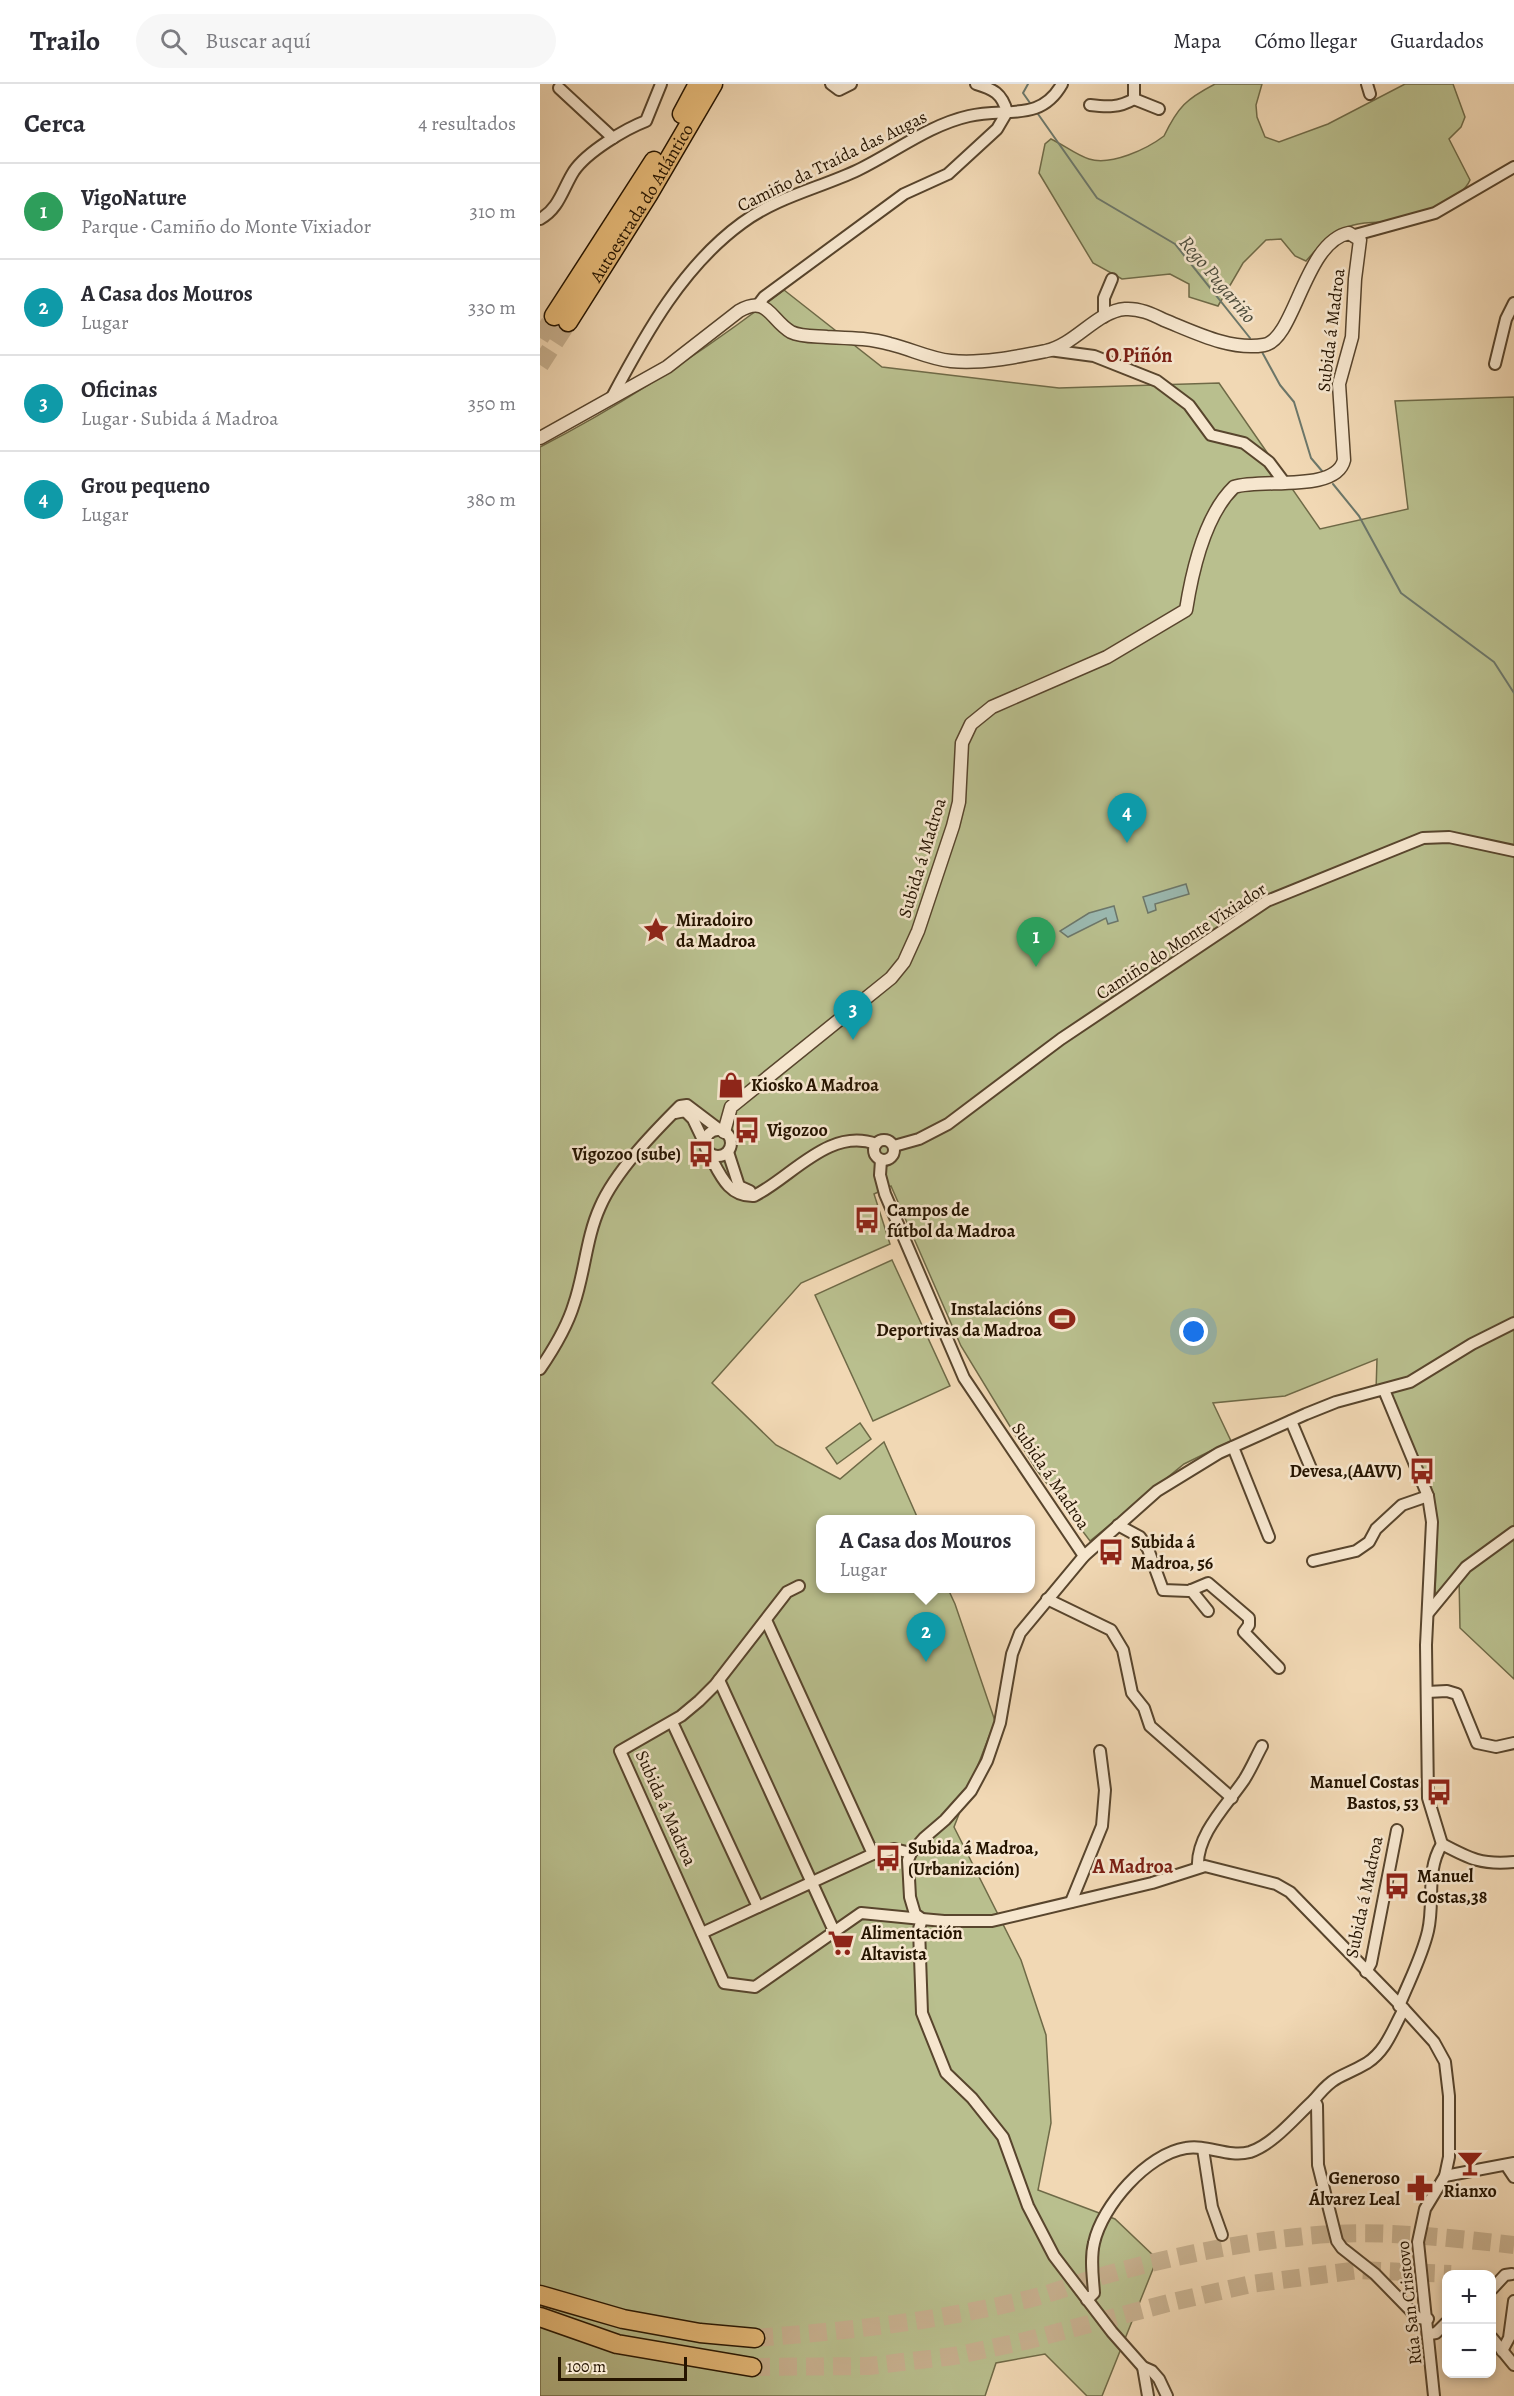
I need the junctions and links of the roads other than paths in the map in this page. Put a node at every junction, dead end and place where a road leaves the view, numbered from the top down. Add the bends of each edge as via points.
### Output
1 (661, 84) edge
2 (698, 84) edge
3 (712, 84) edge
4 (831, 84) edge
5 (851, 84) edge
6 (976, 84) edge
7 (1062, 84) edge
8 (1134, 84) edge
9 (559, 88) dead end
10 (1134, 99) junction
11 (1090, 105) dead end
12 (1159, 109) dead end
13 (1007, 111) junction
14 (613, 138) junction
15 (1514, 167) edge
16 (540, 219) edge
17 (1356, 235) junction
18 (1112, 279) dead end
19 (1514, 303) edge
20 (758, 305) junction
21 (1104, 317) junction
22 (1048, 350) junction
23 (1495, 364) dead end
24 (612, 397) junction
25 (540, 438) edge
26 (1284, 482) junction
27 (1514, 851) edge
28 (672, 1114) junction
29 (722, 1131) junction
30 (704, 1142) junction
31 (876, 1144) junction
32 (894, 1146) junction
33 (728, 1152) junction
34 (709, 1154) junction
35 (881, 1160) junction
36 (762, 1192) junction
37 (1514, 1323) edge
38 (540, 1370) edge
39 (1384, 1390) junction
40 (1290, 1421) junction
41 (1233, 1447) junction
42 (1312, 1471) dead end
43 (1428, 1496) junction
44 (1118, 1525) junction
45 (1514, 1532) edge
46 (1269, 1537) dead end
47 (1084, 1556) junction
48 (1313, 1561) dead end
49 (798, 1586) dead end
50 (1191, 1590) junction
51 (1047, 1599) junction
52 (1208, 1611) dead end
53 (1429, 1612) junction
54 (766, 1620) junction
55 (1279, 1668) dead end
56 (719, 1680) junction
57 (1427, 1692) junction
58 (672, 1722) junction
59 (1514, 1743) edge
60 (1262, 1746) dead end
61 (1100, 1751) dead end
62 (1232, 1798) junction
63 (1397, 1830) dead end
64 (1442, 1844) junction
65 (910, 1853) junction
66 (873, 1854) junction
67 (1514, 1862) edge
68 (1198, 1867) junction
69 (812, 1882) junction
70 (1071, 1902) junction
71 (758, 1907) junction
72 (922, 1918) junction
73 (834, 1931) junction
74 (702, 1933) junction
75 (1366, 1972) junction
76 (1401, 2007) junction
77 (1314, 2100) junction
78 (1203, 2149) junction
79 (1510, 2164) edge
80 (1445, 2176) junction
81 (1514, 2177) edge
82 (1222, 2235) dead end
83 (1512, 2274) dead end
84 (1496, 2284) edge
85 (540, 2295) edge
86 (1087, 2300) junction
87 (1514, 2301) edge
88 (540, 2317) edge
89 (1428, 2319) junction
90 (1445, 2324) edge
91 (1430, 2334) junction
92 (756, 2338) tunnel mouth
93 (1496, 2344) edge
94 (1502, 2351) junction
95 (1514, 2365) edge
96 (752, 2367) tunnel mouth
97 (1143, 2367) junction
98 (1148, 2396) edge
99 (1167, 2396) edge
100 (1434, 2396) edge

1 - 14 street via 646,121
2 - 3 highway, Autoestrada do Atlántico via 561,319 648,195
4 - 5 street via 839,90
6 - 13 street via 993,88 1004,99
7 - 13 street, Camiño da Traída das Augas via 1042,107
8 - 10 street
9 - 14 street
10 - 11 street via 1124,105
10 - 12 street
13 - 20 street via 998,129 948,174 904,194
13 - 24 street, Camiño da Traída das Augas via 946,123 860,169 780,201 743,222 702,259 673,294
14 - 16 street via 575,169 551,213
15 - 17 street via 1435,213
17 - 21 street, Subida á Madroa via 1342,235 1314,264 1277,337 1265,345 1222,341 1142,310 1124,309
17 - 26 street, Subida á Madroa via 1361,242 1352,337 1339,384 1342,469 1333,477
18 - 21 street via 1104,298
19 - 23 street
20 - 22 street, Subida á Madroa via 793,332 872,339 936,359 964,361
20 - 24 street via 739,311 683,357
21 - 22 street, Subida á Madroa via 1061,346
22 - 26 street, Subida á Madroa via 1094,356 1157,381 1189,405 1211,435 1244,443 1269,462
24 - 25 street
26 - 29 street, Subida á Madroa via 1242,484 1229,492 1206,534 1193,570 1186,610 1177,618 1107,657 992,706 971,724 962,743 959,802 953,826 904,962 891,978 731,1107
27 - 32 street, Camiño do Monte Vixiador via 1449,837 1424,838 1267,901 1061,1039 948,1124
28 - 29 street via 687,1105
28 - 30 street via 685,1111
28 - 38 street via 613,1184 601,1205 590,1234 574,1305
29 - 30 street via 711,1132
29 - 33 street via 730,1139
30 - 34 street
31 - 32 street via 885,1139
31 - 35 street, Subida á Madroa via 874,1152
31 - 36 street via 865,1140 836,1144
32 - 35 street via 892,1157
33 - 34 street via 720,1157
33 - 36 street via 739,1186
34 - 36 street via 726,1185 735,1192 747,1196
35 - 47 street, Subida á Madroa via 885,1194 964,1378
37 - 39 street via 1410,1383
39 - 40 street via 1336,1402
39 - 43 street
40 - 41 street
40 - 42 street
41 - 44 street via 1157,1491
41 - 46 street
43 - 48 street via 1402,1505 1356,1551
43 - 53 street
44 - 47 street
44 - 50 street via 1140,1537 1162,1590
45 - 53 street via 1466,1567
47 - 51 street, Subida á Madroa
49 - 54 street, Subida á Madroa via 787,1592
50 - 52 street
50 - 55 street via 1208,1583 1217,1588 1249,1618 1244,1632
51 - 62 street via 1111,1630 1121,1644 1132,1693 1144,1708 1150,1726
51 - 65 street, Subida á Madroa via 1020,1634 1012,1654 1000,1723 978,1779 962,1803
53 - 57 street
54 - 56 street, Subida á Madroa
54 - 66 street
56 - 58 street, Subida á Madroa
56 - 69 street
57 - 59 street via 1457,1694 1477,1743 1496,1747
57 - 64 street via 1428,1798
58 - 71 street
58 - 74 street, Subida á Madroa via 624,1747 621,1755
60 - 62 street
61 - 70 street via 1105,1790 1102,1826
62 - 68 street via 1204,1838
63 - 75 street, Subida á Madroa
64 - 67 street via 1486,1864
64 - 76 street via 1431,1867 1425,1942
65 - 66 street via 894,1849
65 - 72 street via 912,1907
66 - 69 street
68 - 70 street, Subida á Madroa via 1152,1883
68 - 75 street, Subida á Madroa via 1276,1884 1290,1892
69 - 71 street
69 - 73 street
70 - 72 street, Subida á Madroa via 992,1921 966,1923
71 - 74 street
72 - 73 street, Subida á Madroa via 861,1912
72 - 86 street via 922,2013 946,2073 1003,2137 1028,2206 1054,2256
73 - 74 street, Subida á Madroa via 751,1988 724,1983
75 - 76 street, Subida á Madroa
76 - 77 street via 1393,2034 1380,2051 1368,2062 1329,2081
76 - 80 street, Subida á Madroa via 1434,2042 1445,2062 1450,2127
77 - 78 street via 1277,2134 1250,2152
77 - 89 street via 1318,2165 1337,2241 1418,2318
78 - 82 street via 1212,2207
78 - 86 street via 1187,2147 1142,2170 1105,2212 1093,2245 1094,2293
79 - 80 street
79 - 81 street
80 - 89 street, Rúa San Cristovo via 1425,2209 1418,2233
83 - 84 street
85 - 92 highway via 623,2319
86 - 97 street
87 - 94 street via 1507,2345
88 - 96 highway via 617,2344
89 - 91 street, Rúa San Cristovo
90 - 91 street
91 - 100 street, Rúa San Cristovo
93 - 94 street
94 - 95 street
97 - 98 street
97 - 99 street via 1159,2379

